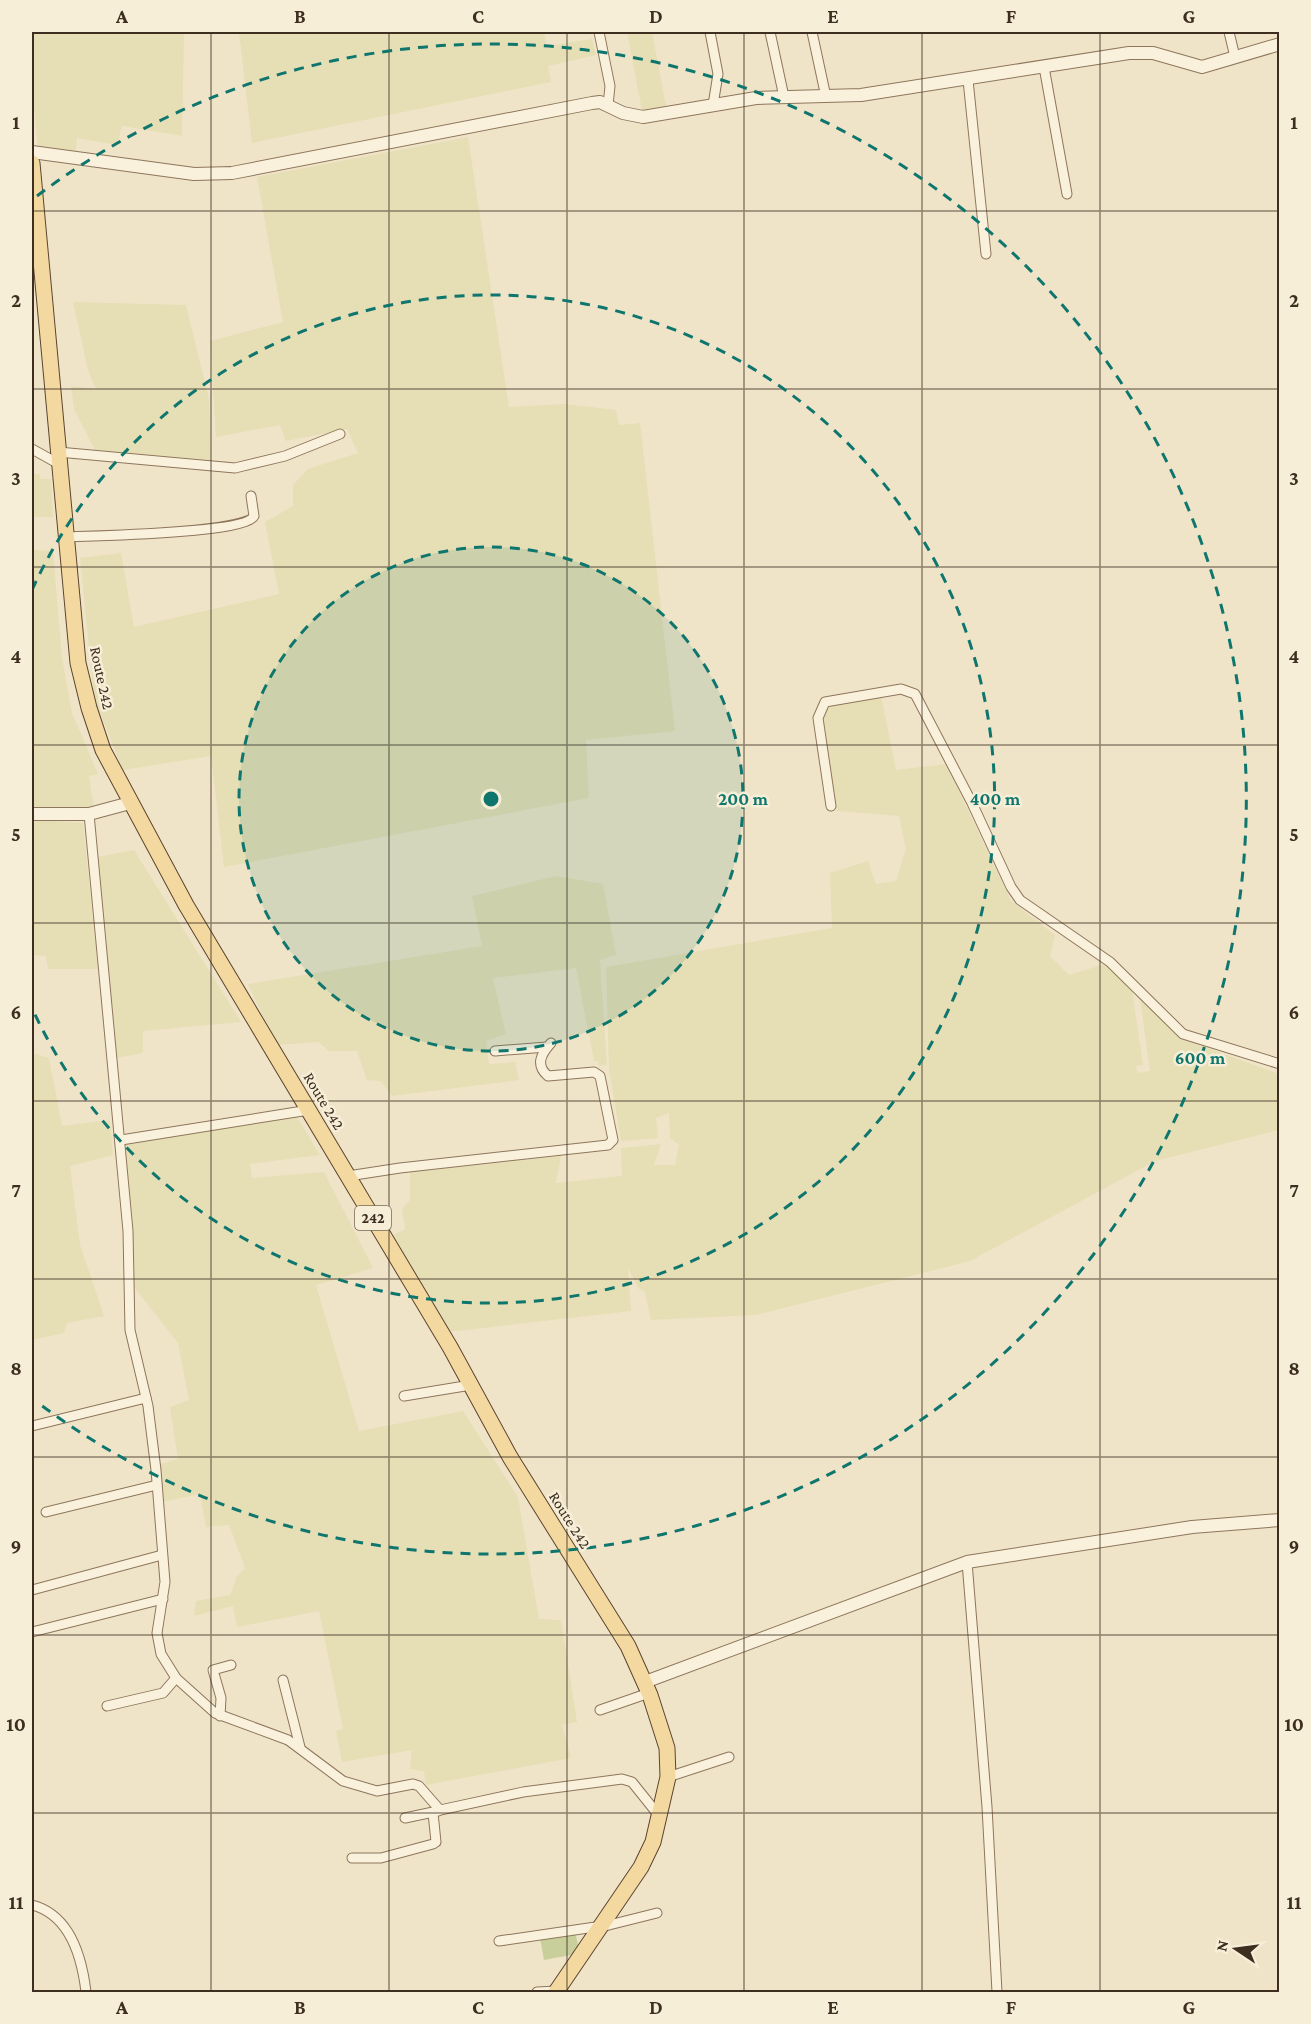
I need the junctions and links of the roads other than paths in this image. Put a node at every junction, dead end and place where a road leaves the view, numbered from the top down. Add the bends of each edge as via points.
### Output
1 (599, 32) edge
2 (710, 32) edge
3 (770, 32) edge
4 (812, 32) edge
5 (1229, 32) edge
6 (1280, 44) edge
7 (1235, 57) junction
8 (1044, 67) junction
9 (968, 80) junction
10 (784, 97) junction
11 (826, 97) junction
12 (608, 105) junction
13 (713, 105) junction
14 (32, 152) edge
15 (32, 163) edge
16 (1067, 194) dead end
17 (35, 247) edge
18 (986, 254) dead end
19 (38, 275) edge
20 (340, 434) dead end
21 (32, 449) edge
22 (59, 458) junction
23 (251, 496) dead end
24 (66, 537) junction
25 (130, 803) junction
26 (831, 806) dead end
27 (32, 814) edge
28 (89, 814) junction
29 (495, 1052) dead end
30 (1280, 1064) edge
31 (309, 1110) junction
32 (121, 1140) junction
33 (348, 1176) junction
34 (471, 1385) junction
35 (404, 1396) dead end
36 (146, 1398) junction
37 (32, 1426) edge
38 (157, 1485) junction
39 (46, 1512) dead end
40 (1280, 1520) edge
41 (162, 1555) junction
42 (967, 1562) junction
43 (32, 1590) edge
44 (163, 1599) junction
45 (32, 1632) edge
46 (231, 1665) dead end
47 (176, 1678) junction
48 (283, 1680) dead end
49 (647, 1687) junction
50 (107, 1706) dead end
51 (600, 1710) dead end
52 (220, 1716) junction
53 (300, 1747) junction
54 (729, 1757) dead end
55 (668, 1777) junction
56 (437, 1812) junction
57 (660, 1817) junction
58 (405, 1818) dead end
59 (352, 1858) dead end
60 (32, 1905) edge
61 (657, 1913) dead end
62 (601, 1926) junction
63 (499, 1941) dead end
64 (86, 1992) edge
65 (537, 1992) edge
66 (556, 1992) edge
67 (997, 1992) edge

1 - 12 street via 610,86
2 - 13 street via 718,74
3 - 10 street
4 - 11 street
5 - 7 street
6 - 7 street
7 - 8 street via 1202,67 1153,53 1129,53
8 - 9 street
8 - 16 street
9 - 11 street
9 - 18 street
10 - 11 street
10 - 13 street
12 - 13 street via 643,117
12 - 14 street via 592,103 220,175
15 - 17 main road, Route 242 / 242
17 - 19 main road, Route 242 / 242
19 - 22 main road, Route 242 / 242
20 - 22 street via 285,456 235,468
21 - 22 street
22 - 24 main road, Route 242 / 242
23 - 24 street via 254,516 249,522 205,530
24 - 25 main road, Route 242 / 242 via 83,686 103,750
25 - 28 street
25 - 31 main road, Route 242 / 242
26 - 30 street via 818,718 820,709 825,702 901,689 910,691 915,694 1020,900 1110,962 1183,1034
27 - 28 street
28 - 32 street
29 - 33 street via 549,1045 540,1062 548,1076 594,1072 600,1076 613,1140 608,1145
31 - 32 street
31 - 33 main road, Route 242 / 242
32 - 36 street via 130,1330
33 - 34 main road, Route 242 / 242
34 - 35 street
34 - 49 main road, Route 242 / 242 via 510,1457 628,1646
36 - 37 street
36 - 38 street
38 - 39 street
38 - 41 street
40 - 42 street via 1192,1527
41 - 43 street
41 - 44 street
42 - 49 street
42 - 67 street
44 - 45 street
44 - 47 street via 158,1646
46 - 52 street via 213,1670 222,1702
47 - 50 street via 163,1693
47 - 52 street
48 - 53 street
49 - 51 street
49 - 55 main road, Route 242 / 242 via 667,1748
52 - 53 street
53 - 56 street via 343,1781 377,1791 419,1786
54 - 55 street
55 - 57 main road, Route 242 / 242
56 - 57 street via 522,1792 622,1779 632,1782
56 - 58 street
56 - 59 street via 433,1844 381,1858
57 - 62 main road, Route 242 / 242 via 641,1867
60 - 64 street via 56,1919 70,1935 81,1960
61 - 62 street
62 - 63 street
62 - 66 main road, Route 242 / 242
65 - 66 street

